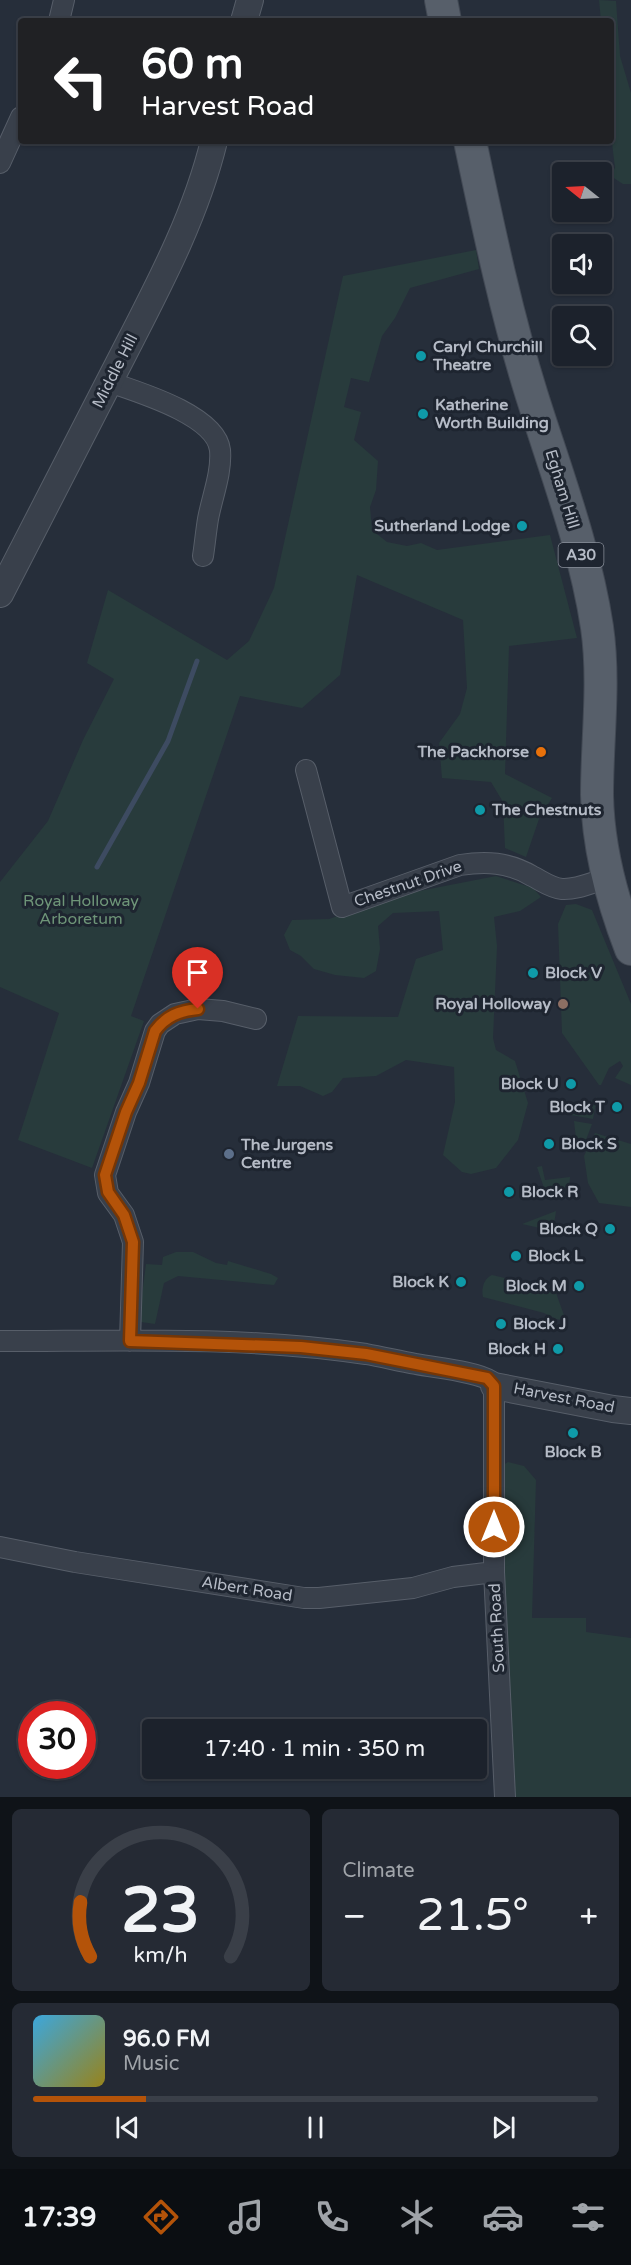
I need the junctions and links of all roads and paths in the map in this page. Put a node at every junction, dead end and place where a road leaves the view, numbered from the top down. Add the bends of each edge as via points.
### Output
1 (64, 0) edge
2 (250, 0) edge
3 (441, 0) edge
4 (60, 18) edge
5 (245, 18) edge
6 (444, 18) edge
7 (18, 124) edge
8 (213, 144) edge
9 (471, 144) edge
10 (0, 163) edge
11 (109, 382) junction
12 (203, 556) dead end
13 (0, 594) edge
14 (306, 770) dead end
15 (608, 879) junction
16 (631, 948) edge
17 (256, 1019) dead end
18 (0, 1341) edge
19 (130, 1341) junction
20 (494, 1386) junction
21 (631, 1411) edge
22 (0, 1548) edge
23 (494, 1572) junction
24 (505, 1797) edge

1 - 4 street
2 - 5 street
3 - 6 main road
7 - 10 street
8 - 11 street, Middle Hill via 182,235
9 - 15 main road, Egham Hill / A30 via 508,308 586,572 597,628 597,795
11 - 12 street via 178,409 214,434 220,449 218,472
11 - 13 street, Middle Hill
14 - 15 street, Chestnut Drive via 342,907 460,865 479,862 519,868 561,889
15 - 16 main road, Egham Hill / A30
17 - 19 street via 198,1009 175,1014 155,1031 105,1175 108,1192 124,1215 133,1242
18 - 19 street, Harvest Road
19 - 20 street, Harvest Road via 243,1343 366,1354 487,1378
20 - 21 street, Harvest Road
20 - 23 street, South Road
22 - 23 street, Albert Road via 304,1598 413,1588 453,1577
23 - 24 street, South Road

